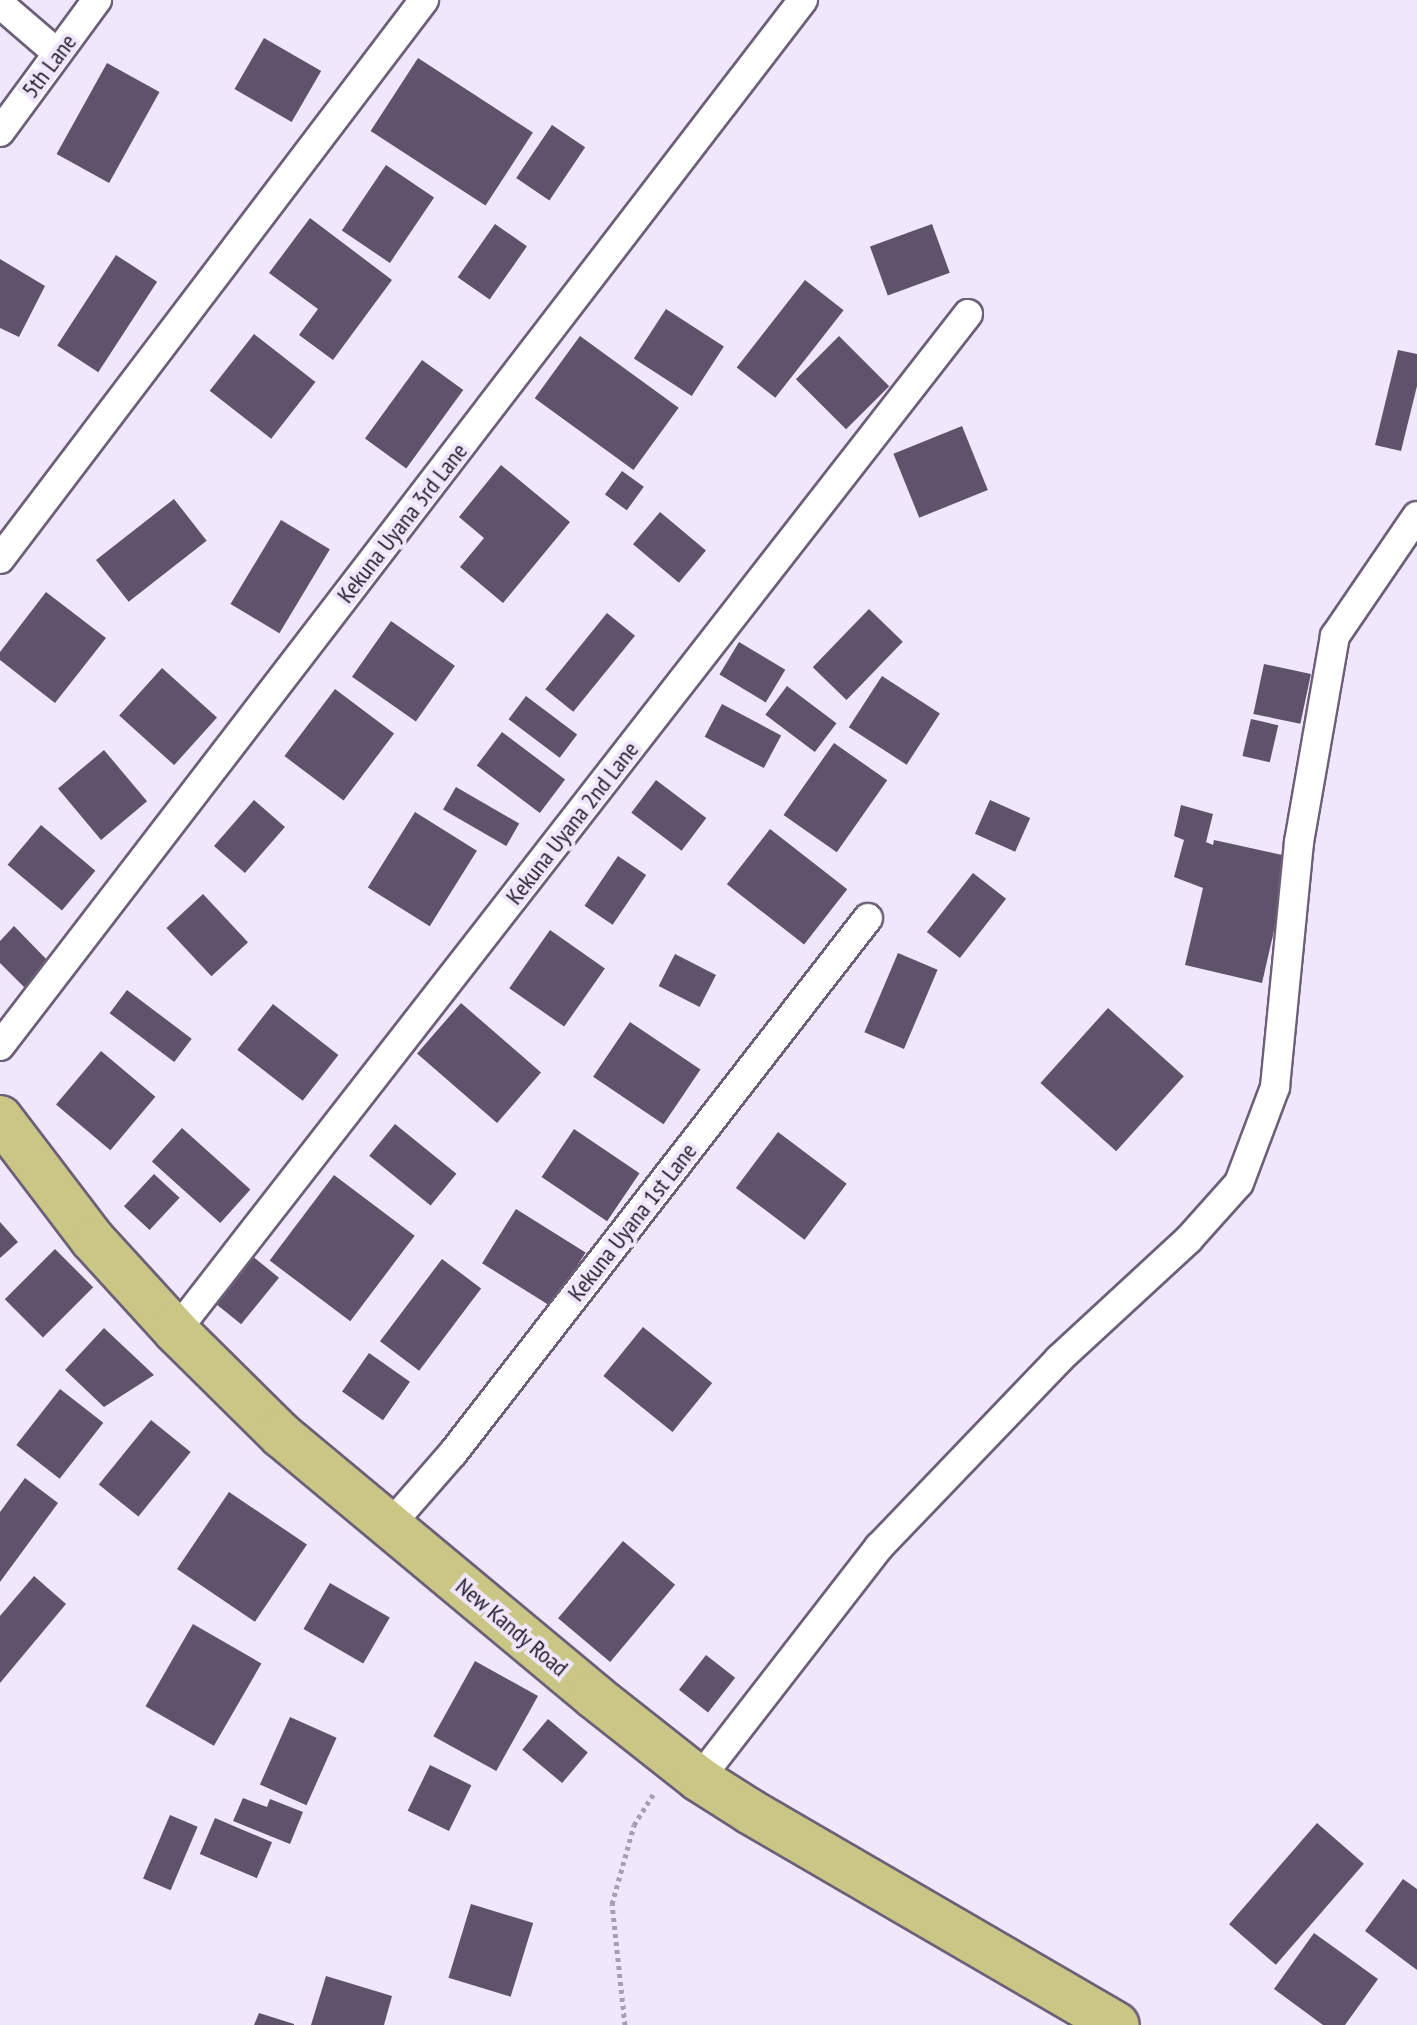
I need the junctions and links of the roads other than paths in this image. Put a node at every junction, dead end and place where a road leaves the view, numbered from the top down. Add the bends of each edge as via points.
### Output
1 (97, 0) edge
2 (424, 0) edge
3 (803, 0) edge
4 (0, 4) edge
5 (57, 53) junction
6 (0, 132) edge
7 (968, 314) dead end
8 (1417, 516) edge
9 (0, 559) edge
10 (868, 918) dead end
11 (0, 1046) edge
12 (0, 1118) edge
13 (176, 1331) junction
14 (391, 1524) junction
15 (688, 1770) junction
16 (1117, 2025) edge

1 - 5 street, 5th Lane
2 - 9 street
3 - 11 street, Kekuna Uyana 3rd Lane
4 - 5 street
5 - 6 street, 5th Lane
7 - 13 street, Kekuna Uyana 2nd Lane
8 - 15 street via 1335,636 1299,842 1275,1087 1239,1183 1188,1240 1059,1359 879,1547
10 - 14 street, Kekuna Uyana 1st Lane via 453,1453
12 - 13 main road, New Kandy Road via 93,1240
13 - 14 main road, New Kandy Road via 281,1435
14 - 15 main road, New Kandy Road
15 - 16 main road, New Kandy Road

